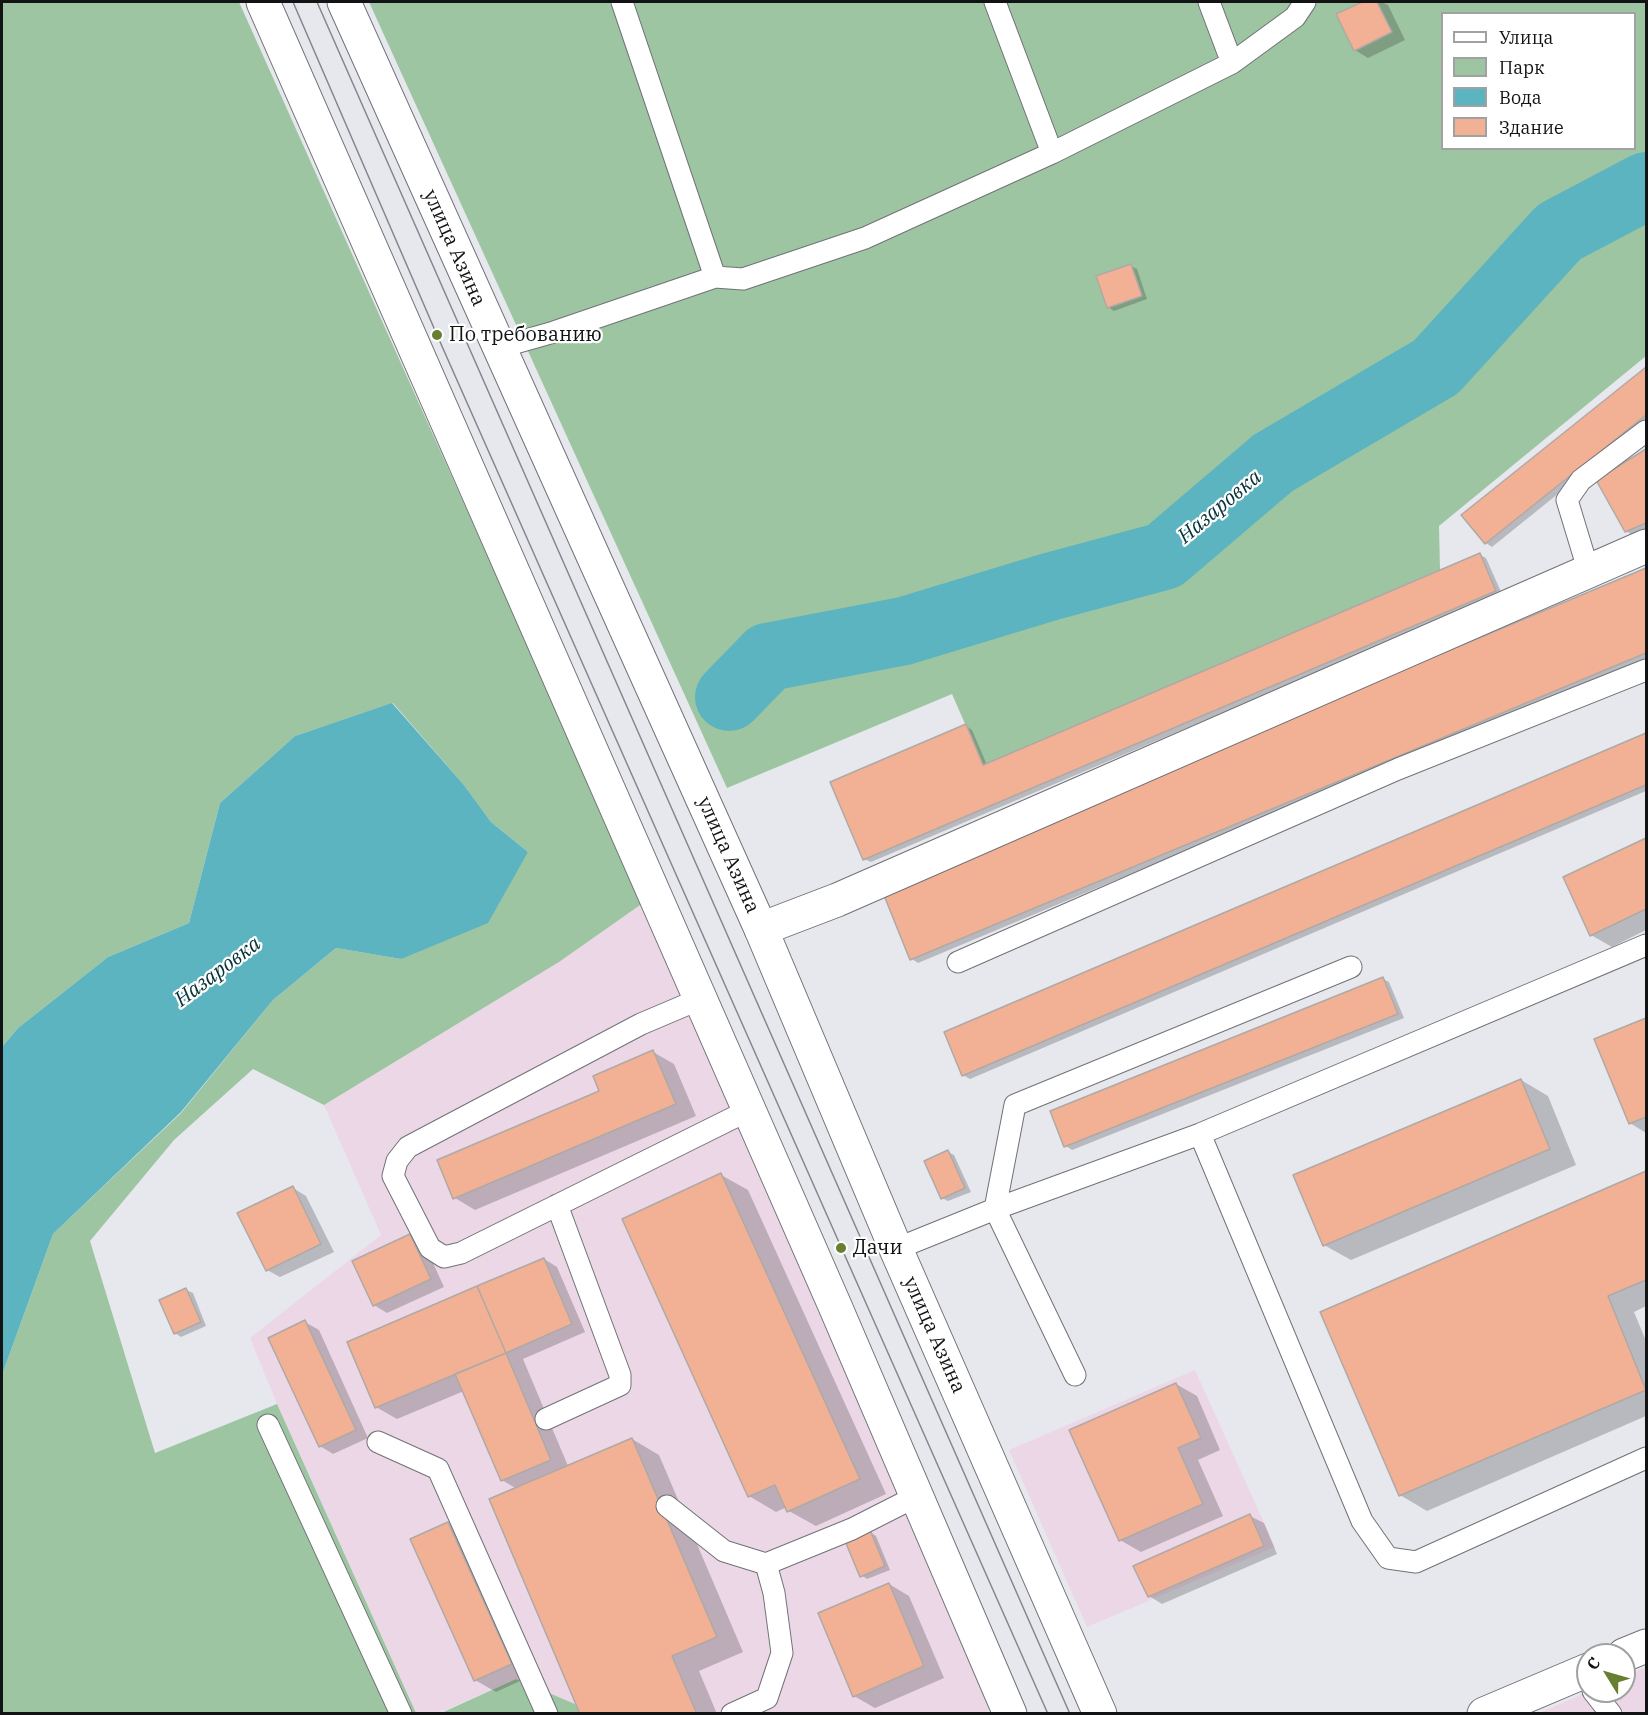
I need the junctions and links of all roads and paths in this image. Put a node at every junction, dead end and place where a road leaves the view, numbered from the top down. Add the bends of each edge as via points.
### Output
1 (262, 2) edge
2 (344, 2) edge
3 (622, 2) edge
4 (995, 2) edge
5 (1209, 2) edge
6 (1305, 2) edge
7 (1232, 63) junction
8 (1052, 153) junction
9 (716, 277) junction
10 (498, 348) junction
11 (1647, 431) edge
12 (1647, 546) edge
13 (1588, 569) junction
14 (1647, 670) edge
15 (761, 929) junction
16 (1647, 945) edge
17 (958, 962) dead end
18 (1351, 967) dead end
19 (700, 999) junction
20 (749, 1110) junction
21 (1200, 1134) junction
22 (557, 1205) junction
23 (995, 1209) junction
24 (896, 1249) junction
25 (1075, 1375) dead end
26 (546, 1419) dead end
27 (268, 1425) dead end
28 (378, 1442) dead end
29 (1647, 1458) edge
30 (916, 1496) junction
31 (667, 1506) dead end
32 (766, 1564) junction
33 (1576, 1684) edge
34 (401, 1713) edge
35 (547, 1713) edge
36 (732, 1713) edge
37 (1010, 1713) edge
38 (1100, 1713) edge
39 (1484, 1713) edge

1 - 19 street
2 - 10 street, улица Азина
3 - 9 lane
4 - 8 lane
5 - 7 lane
6 - 7 lane via 1295,16
7 - 8 lane
8 - 9 lane via 865,238 743,279
9 - 10 lane
10 - 15 street, улица Азина
11 - 13 lane via 1581,480 1567,501
12 - 13 street
13 - 15 street via 837,900
14 - 17 lane via 1398,769
15 - 24 street, улица Азина
16 - 21 lane
18 - 23 lane via 1015,1105
19 - 20 street
19 - 22 lane via 641,1024 408,1147 397,1161 393,1176 429,1248 444,1257 461,1253
20 - 22 lane
20 - 30 street
21 - 23 lane
21 - 29 lane via 1362,1521 1388,1558 1416,1562
22 - 26 lane via 620,1375 620,1385
23 - 24 lane
23 - 25 lane
24 - 38 street, улица Азина
27 - 34 lane
28 - 35 lane via 438,1468
30 - 32 lane via 852,1529
30 - 37 street
31 - 32 lane via 724,1551
32 - 36 lane via 782,1653 767,1698
33 - 39 street

